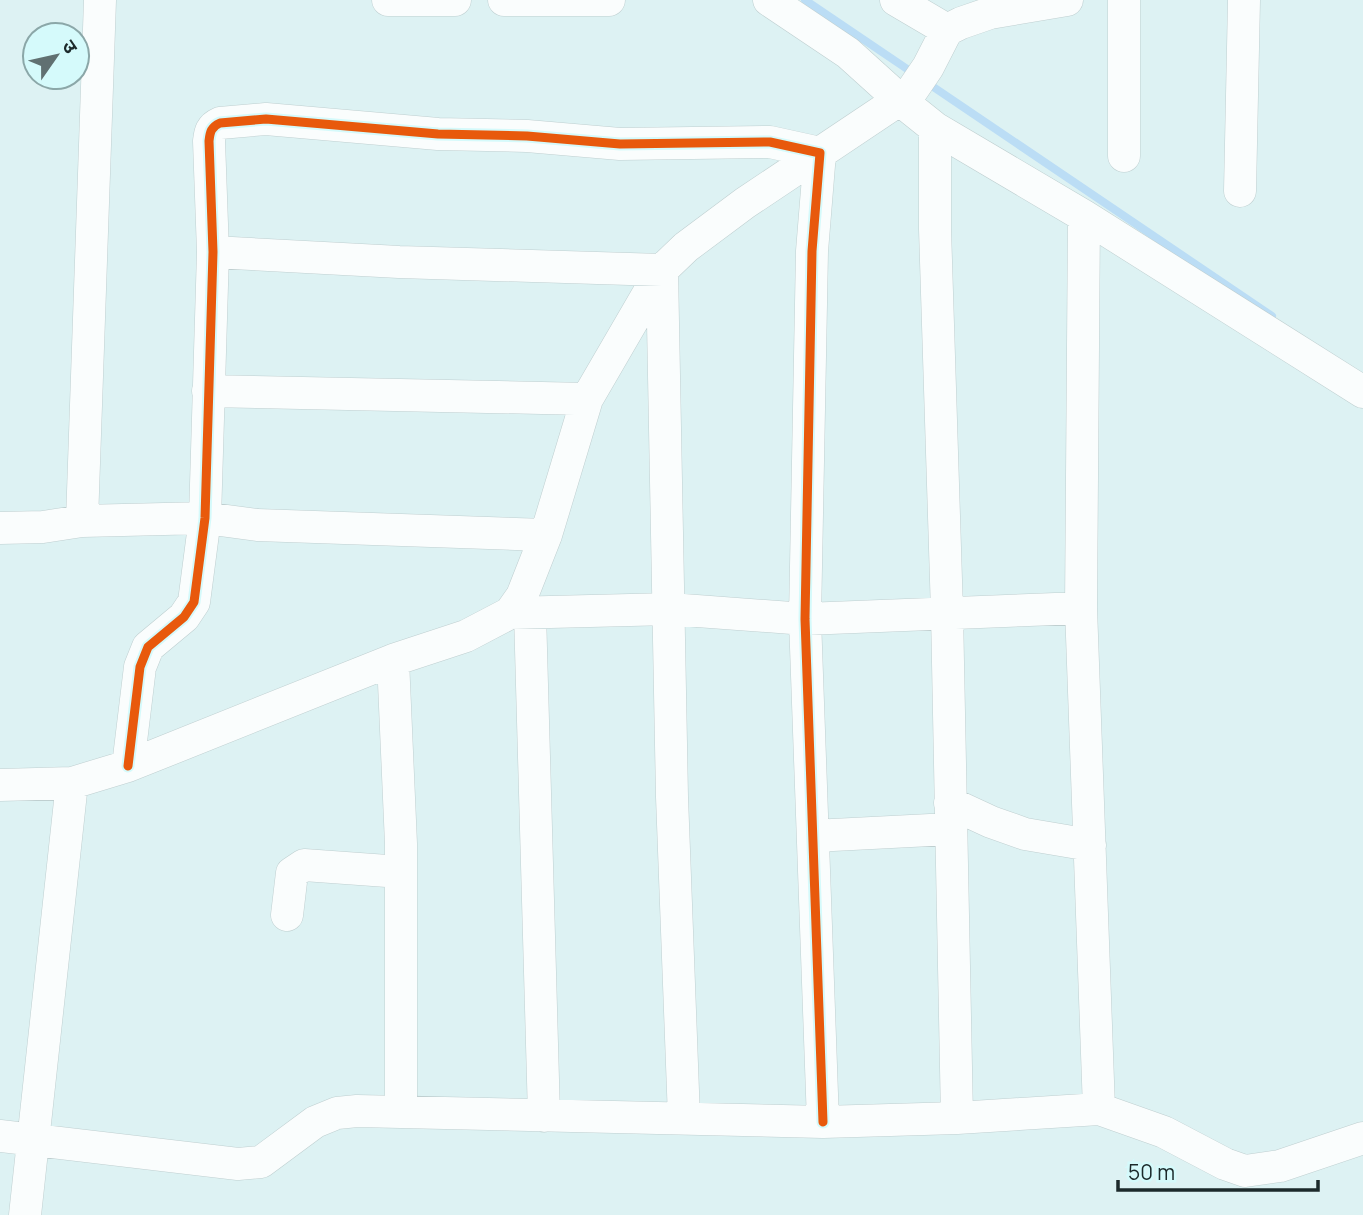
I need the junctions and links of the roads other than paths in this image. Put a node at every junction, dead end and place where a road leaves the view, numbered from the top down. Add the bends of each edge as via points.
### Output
1 (100, 0) edge
2 (388, 0) edge
3 (455, 0) edge
4 (504, 0) edge
5 (609, 0) edge
6 (769, 0) edge
7 (896, 0) edge
8 (1057, 0) edge
9 (1067, 0) edge
10 (1124, 0) edge
11 (1244, 0) edge
12 (956, 18) edge
13 (914, 85) junction
14 (935, 128) junction
15 (820, 153) junction
16 (1124, 156) dead end
17 (1240, 191) dead end
18 (1084, 216) junction
19 (213, 252) junction
20 (662, 270) junction
21 (208, 391) junction
22 (1363, 392) edge
23 (587, 399) junction
24 (205, 518) junction
25 (82, 521) junction
26 (0, 528) edge
27 (546, 535) junction
28 (1081, 608) junction
29 (670, 609) junction
30 (947, 612) junction
31 (520, 613) junction
32 (805, 619) junction
33 (393, 660) junction
34 (128, 766) junction
35 (72, 783) junction
36 (0, 785) edge
37 (950, 816) junction
38 (813, 836) junction
39 (1090, 845) junction
40 (401, 872) junction
41 (287, 915) dead end
42 (1099, 1109) junction
43 (401, 1112) junction
44 (544, 1116) junction
45 (684, 1118) junction
46 (957, 1118) junction
47 (823, 1122) junction
48 (0, 1136) edge
49 (32, 1139) junction
50 (1363, 1139) edge
51 (25, 1215) edge

1 - 25 street
2 - 3 street
4 - 5 street
6 - 13 street via 848,52
7 - 12 street
8 - 9 street
8 - 12 street
10 - 16 street
11 - 17 street
12 - 13 street
13 - 14 street
13 - 15 street
14 - 18 street
14 - 30 street
15 - 19 street via 770,142 620,144 266,120 220,123 210,131 209,141
15 - 20 street via 686,247
15 - 32 street via 812,251
18 - 22 street
18 - 28 street
19 - 20 street
19 - 21 street
20 - 23 street
20 - 29 street
21 - 23 street
21 - 24 street
23 - 27 street
24 - 25 street
24 - 27 street via 257,525
24 - 34 street via 194,602 143,655
25 - 26 street
27 - 31 street
28 - 30 street
28 - 39 street
29 - 31 street
29 - 32 street
29 - 45 street
30 - 32 street
30 - 37 street
31 - 33 street
31 - 44 street
32 - 38 street
33 - 34 street
33 - 40 street
34 - 35 street
35 - 36 street
35 - 49 street
37 - 38 street
37 - 39 street
37 - 46 street
38 - 47 street
39 - 42 street
40 - 41 street via 304,864 292,873
40 - 43 street
42 - 46 street
42 - 50 street via 1164,1132 1245,1171 1280,1166
43 - 44 street
43 - 49 street via 337,1113 315,1122 261,1162 238,1164
44 - 45 street
45 - 47 street
46 - 47 street
48 - 49 street
49 - 51 street

